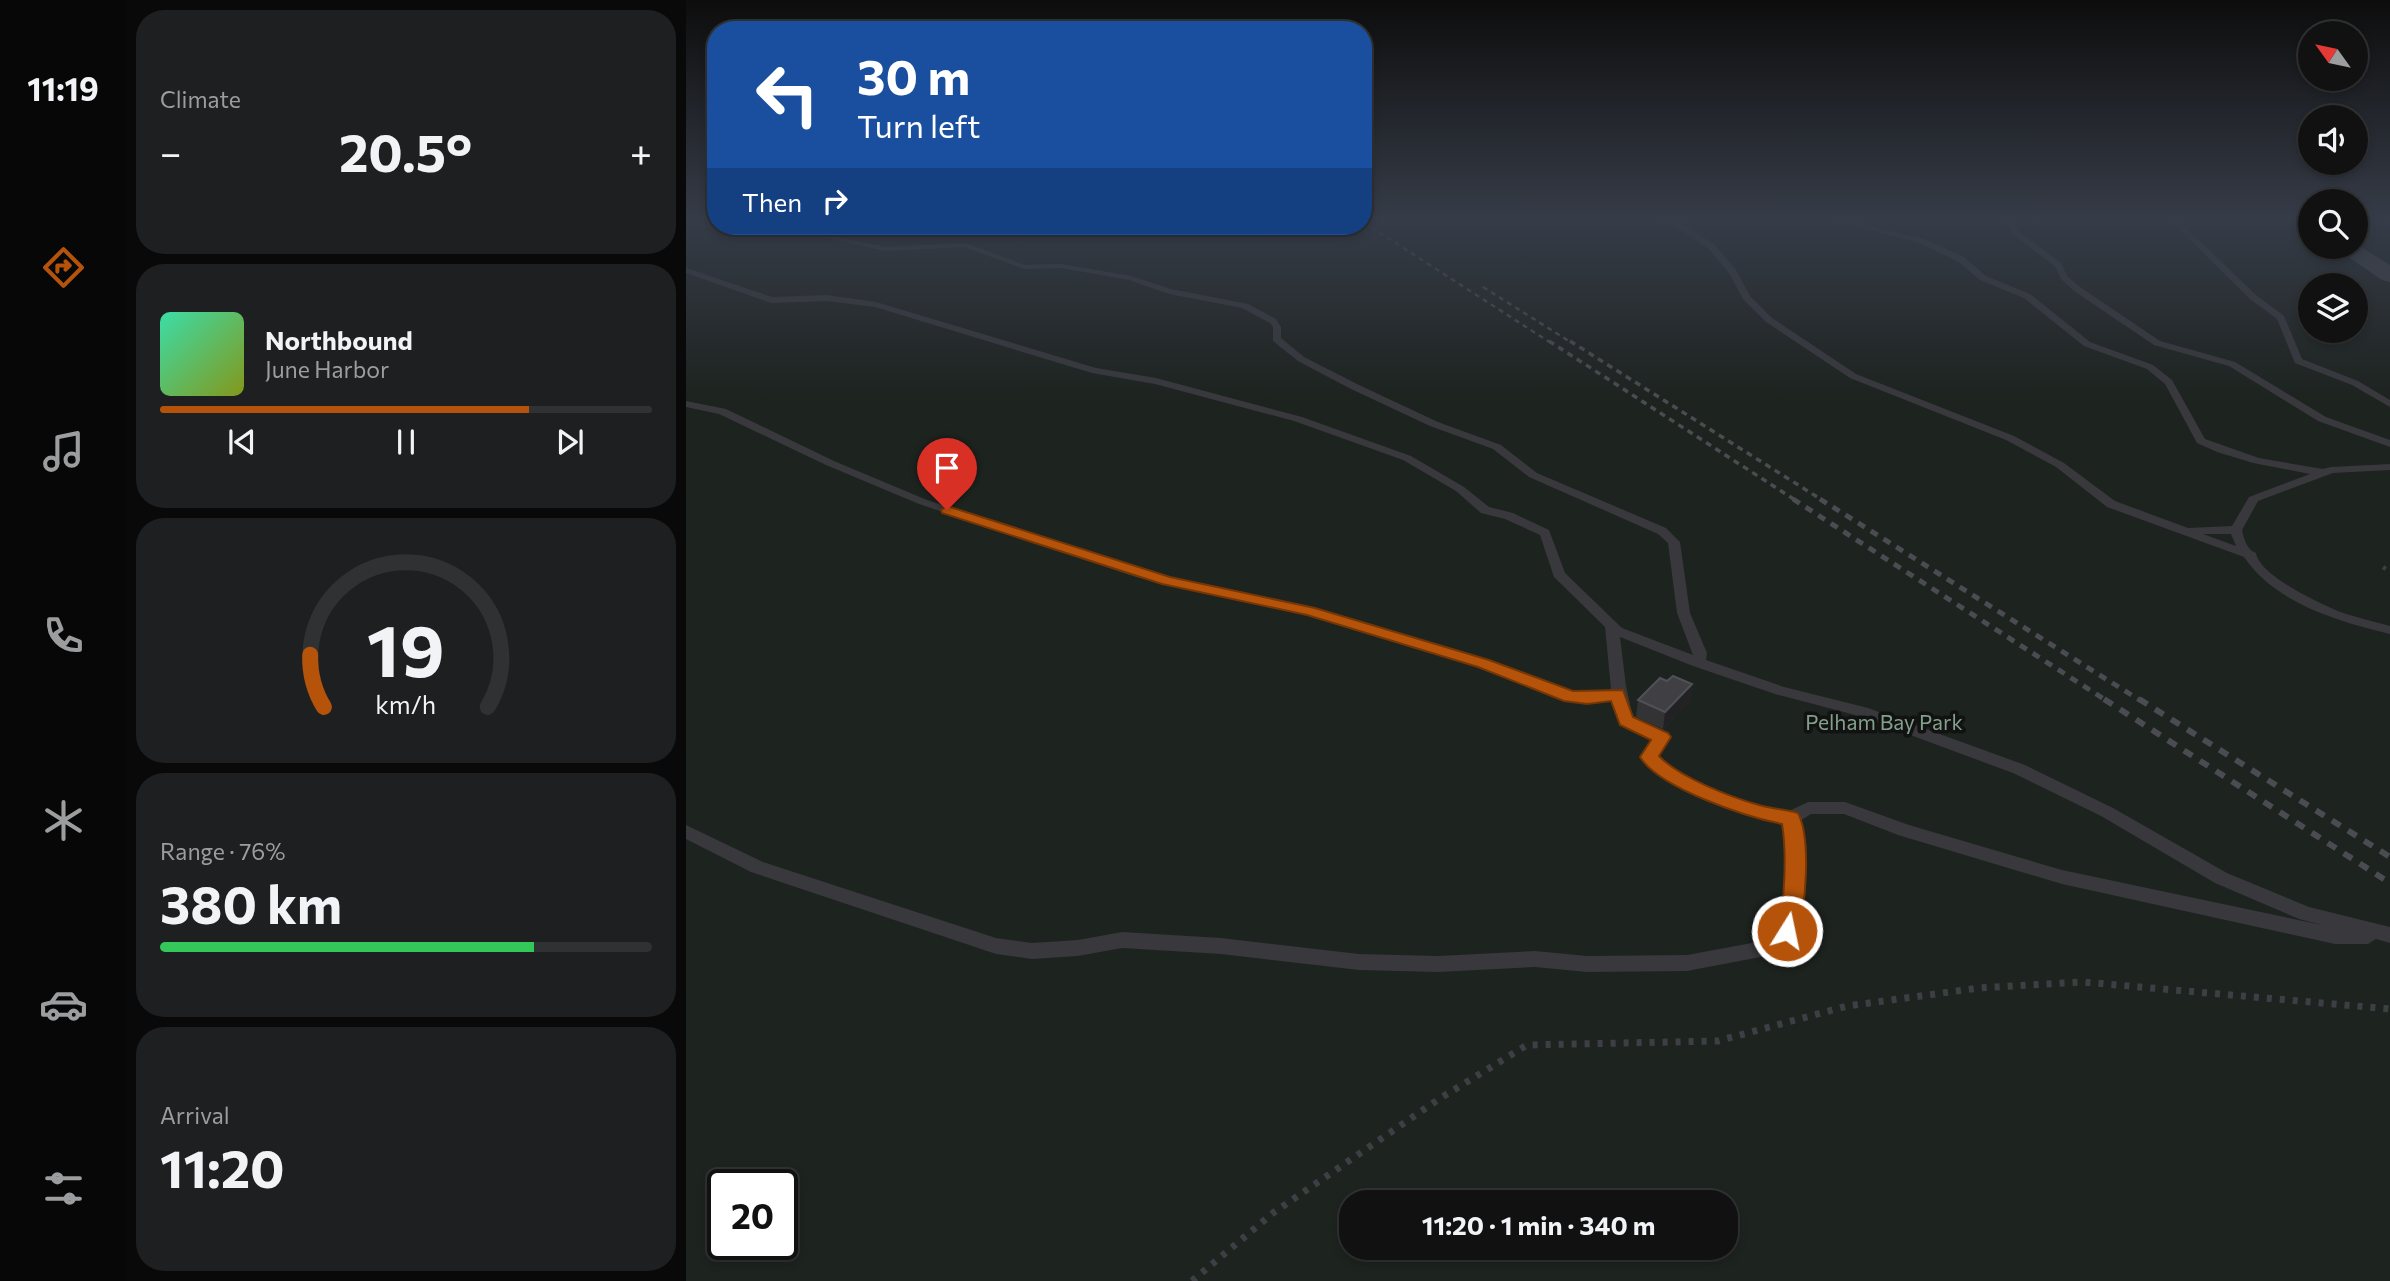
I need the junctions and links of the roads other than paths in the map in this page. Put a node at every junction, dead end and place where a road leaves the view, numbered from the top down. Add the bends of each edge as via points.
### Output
1 (711, 279) edge
2 (1133, 279) edge
3 (1737, 279) edge
4 (1985, 279) edge
5 (2066, 279) edge
6 (2234, 279) edge
7 (686, 404) edge
8 (2390, 404) edge
9 (2390, 444) edge
10 (2390, 467) edge
11 (2325, 473) junction
12 (2236, 530) junction
13 (2185, 531) junction
14 (2252, 556) junction
15 (1612, 626) junction
16 (2390, 630) edge
17 (1698, 663) junction
18 (1617, 694) junction
19 (1791, 818) junction
20 (686, 831) edge
21 (2388, 935) edge

1 - 15 lane via 771,300 827,298 876,305 1095,372 1214,395 1356,438 1407,458 1460,489 1485,510 1545,533 1559,574
2 - 17 lane via 1177,293 1232,301 1256,311 1273,321 1276,339 1301,359 1434,424 1496,447 1533,475 1662,531 1674,542 1679,597 1690,638 1700,653
3 - 13 lane via 1746,297 1769,320 1853,376 2010,438 2060,465 2111,504
4 - 11 lane via 2026,296 2087,344 2156,370 2168,382 2201,441 2258,461
5 - 9 lane via 2157,343 2232,364 2322,419
6 - 8 lane via 2281,317 2298,362 2376,393
7 - 18 lane via 722,411 923,502 1141,573 1310,611 1484,664 1570,697
10 - 11 lane
11 - 12 lane via 2253,499
12 - 13 lane
12 - 14 lane via 2238,540
13 - 14 lane
14 - 16 lane via 2257,567 2282,588 2334,614
15 - 17 lane
15 - 18 lane
17 - 21 lane via 1863,712 2019,769 2107,812 2221,878 2306,914
18 - 19 lane via 1626,721 1662,737 1649,757 1661,770 1724,800
19 - 20 lane via 1793,901 1787,931 1774,947 1688,963 1587,964 1535,959 1359,962 1122,940 1032,951 757,867
19 - 21 lane via 1808,808 1845,808 1904,831 2151,898 2334,936

